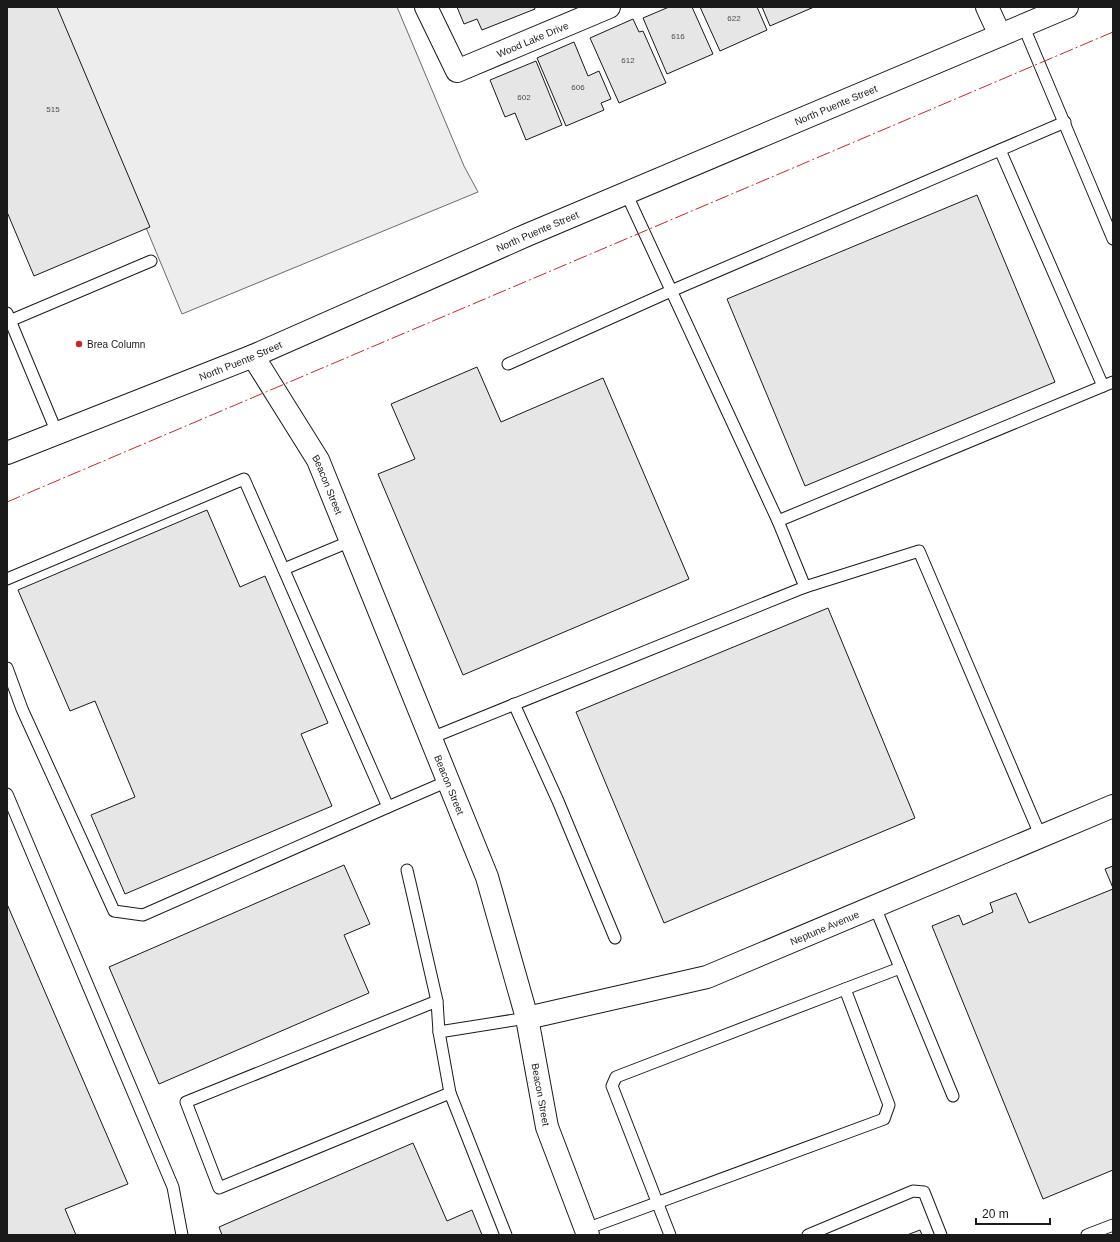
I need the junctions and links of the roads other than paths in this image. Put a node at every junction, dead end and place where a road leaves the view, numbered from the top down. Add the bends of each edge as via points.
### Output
1 (426, 7) edge
2 (609, 7) edge
3 (987, 7) edge
4 (1067, 7) edge
5 (1023, 25) junction
6 (1000, 35) junction
7 (1064, 122) junction
8 (1000, 150) junction
9 (626, 194) junction
10 (1113, 239) edge
11 (151, 261) dead end
12 (671, 292) junction
13 (8, 319) edge
14 (253, 356) junction
15 (508, 364) dead end
16 (1108, 384) edge
17 (57, 433) junction
18 (7, 453) edge
19 (778, 521) junction
20 (351, 541) junction
21 (284, 569) junction
22 (7, 579) edge
23 (805, 587) junction
24 (7, 668) edge
25 (514, 704) junction
26 (430, 738) junction
27 (448, 782) junction
28 (7, 794) edge
29 (1113, 806) edge
30 (388, 807) junction
31 (1041, 837) junction
32 (407, 870) dead end
33 (875, 907) junction
34 (615, 938) dead end
35 (900, 968) junction
36 (845, 989) junction
37 (436, 1001) junction
38 (527, 1018) junction
39 (440, 1032) junction
40 (450, 1094) junction
41 (953, 1096) dead end
42 (656, 1203) junction
43 (1113, 1225) edge
44 (587, 1232) edge
45 (182, 1235) edge
46 (506, 1235) edge
47 (670, 1235) edge
48 (808, 1235) edge
49 (941, 1235) edge
50 (1088, 1235) edge

1 - 2 street, Wood Lake Drive via 457,71
3 - 6 street
4 - 5 street, North Puente Street
5 - 6 street, North Puente Street
5 - 7 lane
6 - 9 street, North Puente Street
7 - 8 lane
7 - 10 lane
8 - 12 lane
8 - 16 lane
9 - 12 lane
9 - 14 street, North Puente Street
11 - 13 lane
12 - 15 lane
12 - 19 lane
13 - 17 lane
14 - 17 street, North Puente Street
14 - 20 street, Beacon Street via 318,460
16 - 19 lane
17 - 18 street, North Puente Street
19 - 23 lane
20 - 21 lane
20 - 26 street, Beacon Street
21 - 22 lane via 244,479
21 - 30 lane
23 - 25 lane
23 - 31 lane via 919,551
24 - 30 lane via 22,709 114,911 143,915
25 - 26 lane
25 - 34 lane
26 - 27 street, Beacon Street
27 - 30 lane
27 - 38 street, Beacon Street via 487,878
28 - 45 lane via 173,1187
29 - 31 street, Neptune Avenue
31 - 33 street, Neptune Avenue
32 - 37 lane
33 - 35 lane
33 - 38 street, Neptune Avenue via 707,977
35 - 36 lane
35 - 41 lane
36 - 42 lane via 616,1077 612,1086
36 - 42 lane via 889,1105 884,1120
37 - 39 lane
37 - 40 lane via 186,1102 219,1188
38 - 39 lane
38 - 44 street, Beacon Street via 547,1127
39 - 40 lane
40 - 46 lane
42 - 44 lane
42 - 47 lane
43 - 50 lane
48 - 49 lane via 913,1191 924,1192

